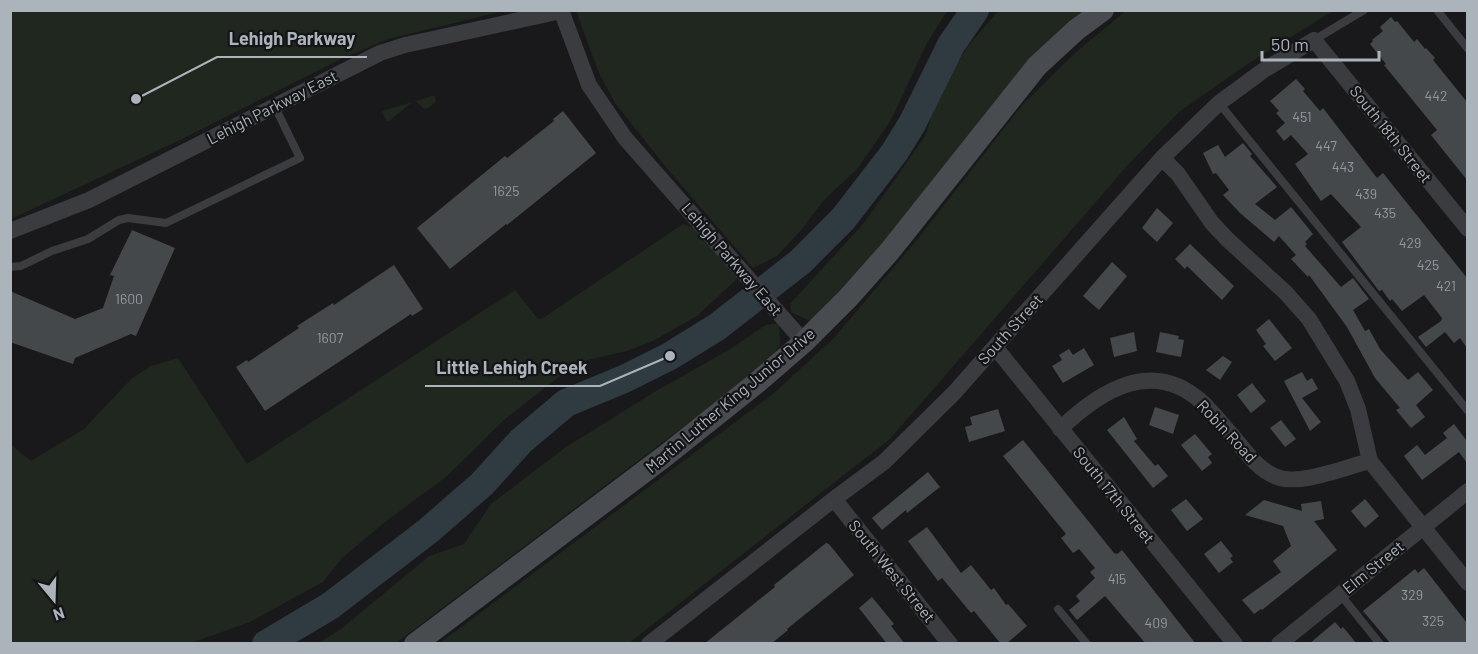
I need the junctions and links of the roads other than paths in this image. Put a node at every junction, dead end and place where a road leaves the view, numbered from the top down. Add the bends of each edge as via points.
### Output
1 (1103, 10) edge
2 (1364, 10) edge
3 (1437, 10) edge
4 (561, 11) edge
5 (1314, 40) junction
6 (1467, 49) edge
7 (1219, 103) junction
8 (274, 105) junction
9 (1162, 158) junction
10 (1467, 229) edge
11 (10, 231) edge
12 (10, 267) edge
13 (804, 342) junction
14 (995, 347) junction
15 (1467, 411) edge
16 (1060, 429) junction
17 (1370, 461) junction
18 (1467, 491) edge
19 (834, 499) junction
20 (1423, 527) junction
21 (1467, 583) edge
22 (1340, 594) junction
23 (1058, 609) dead end
24 (416, 644) edge
25 (649, 644) edge
26 (950, 644) edge
27 (1087, 644) edge
28 (1235, 644) edge
29 (1279, 644) edge
30 (1380, 644) edge

1 - 13 main road, Martin Luther King Junior Drive via 1038,66 889,252
2 - 5 lane, South Street
3 - 6 lane
4 - 8 street, Lehigh Parkway East via 380,53
4 - 13 street, Lehigh Parkway East via 589,85 625,138
5 - 7 street, South Street
5 - 10 street, South 18th Street
7 - 9 street, South Street
7 - 15 lane
8 - 11 street, Lehigh Parkway East via 89,200
8 - 12 lane via 300,158 166,223 119,220 88,239
9 - 14 street, South Street
9 - 17 street via 1212,223 1309,319 1347,381
13 - 24 main road, Martin Luther King Junior Drive via 665,456
14 - 16 street, South 17th Street
14 - 19 street, South Street via 884,462
16 - 17 street, Robin Road via 1107,392 1125,384 1158,381 1174,385 1203,403 1255,462 1279,478 1313,476
16 - 28 street, South 17th Street
17 - 20 street
18 - 20 street, Elm Street
19 - 25 street, South Street
19 - 26 street, South West Street
20 - 21 street
20 - 22 street, Elm Street
22 - 29 street, Elm Street
22 - 30 lane
23 - 27 lane

